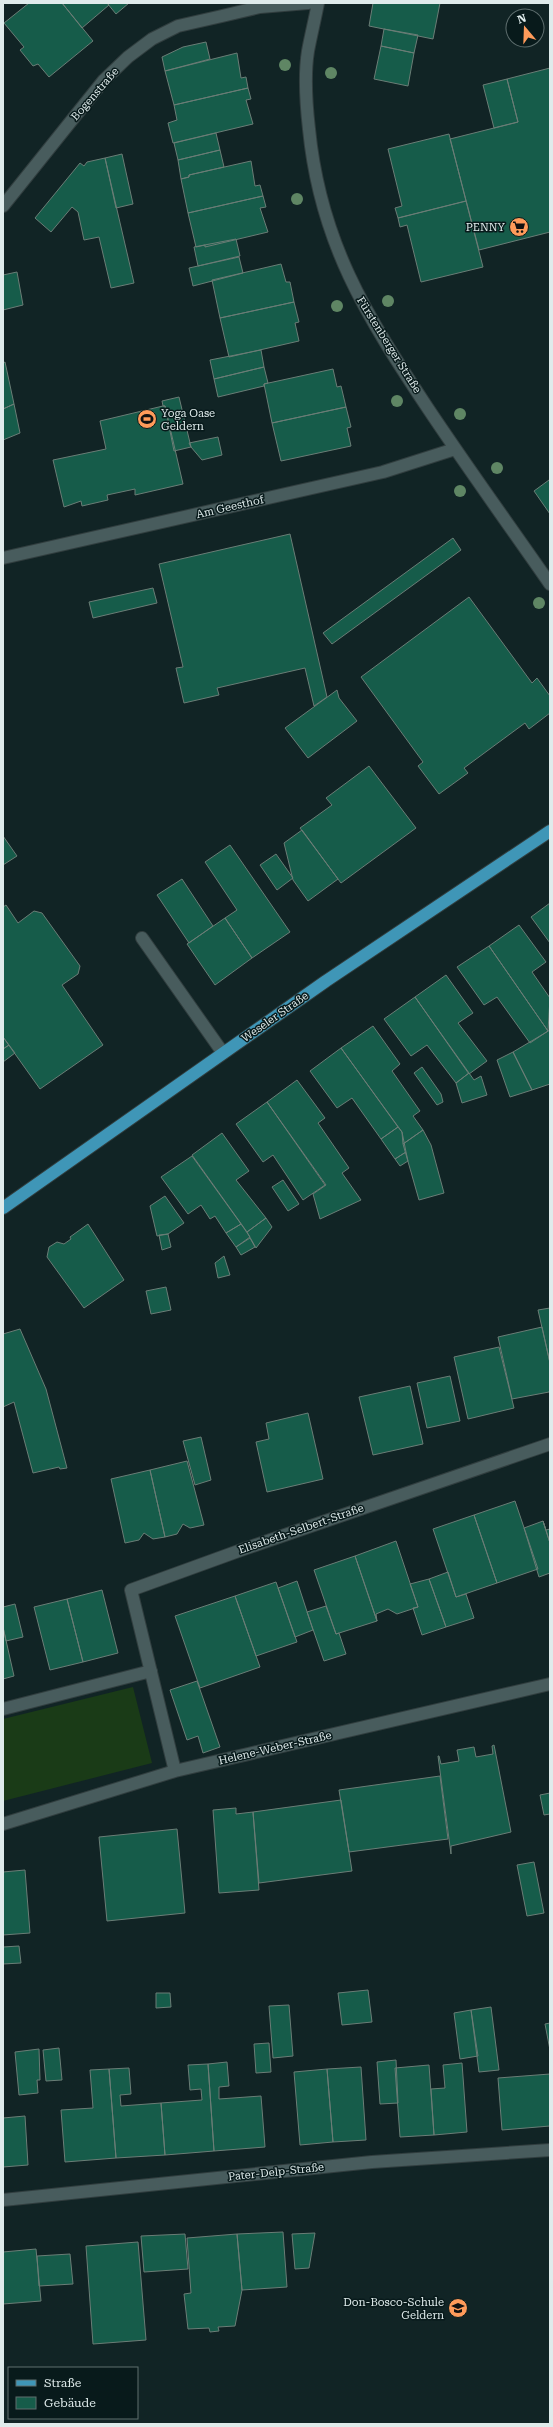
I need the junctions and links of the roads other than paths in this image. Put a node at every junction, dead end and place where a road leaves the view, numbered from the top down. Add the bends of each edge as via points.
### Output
1 (308, 3) edge
2 (318, 3) edge
3 (3, 206) edge
4 (455, 449) junction
5 (3, 558) edge
6 (550, 584) edge
7 (550, 831) edge
8 (142, 938) dead end
9 (223, 1053) junction
10 (3, 1208) edge
11 (550, 1444) edge
12 (151, 1671) junction
13 (550, 1684) edge
14 (3, 1709) edge
15 (175, 1771) junction
16 (3, 1824) edge
17 (550, 2150) edge
18 (3, 2200) edge

1 - 3 street, Bogenstraße via 260,7 178,26 152,39 104,80
2 - 4 street, Fürstenberger Straße via 308,52 306,100 312,154 322,205 339,256 364,309
4 - 5 street, Am Geesthof via 383,472
4 - 6 street, Fürstenberger Straße
7 - 9 main road, Weseler Straße
8 - 9 street
9 - 10 main road, Weseler Straße
11 - 12 street, Elisabeth-Selbert-Straße via 131,1590
12 - 14 street
12 - 15 street, Elisabeth-Selbert-Straße
13 - 15 street, Helene-Weber-Straße
15 - 16 street, Helene-Weber-Straße
17 - 18 street, Pater-Delp-Straße via 372,2162

